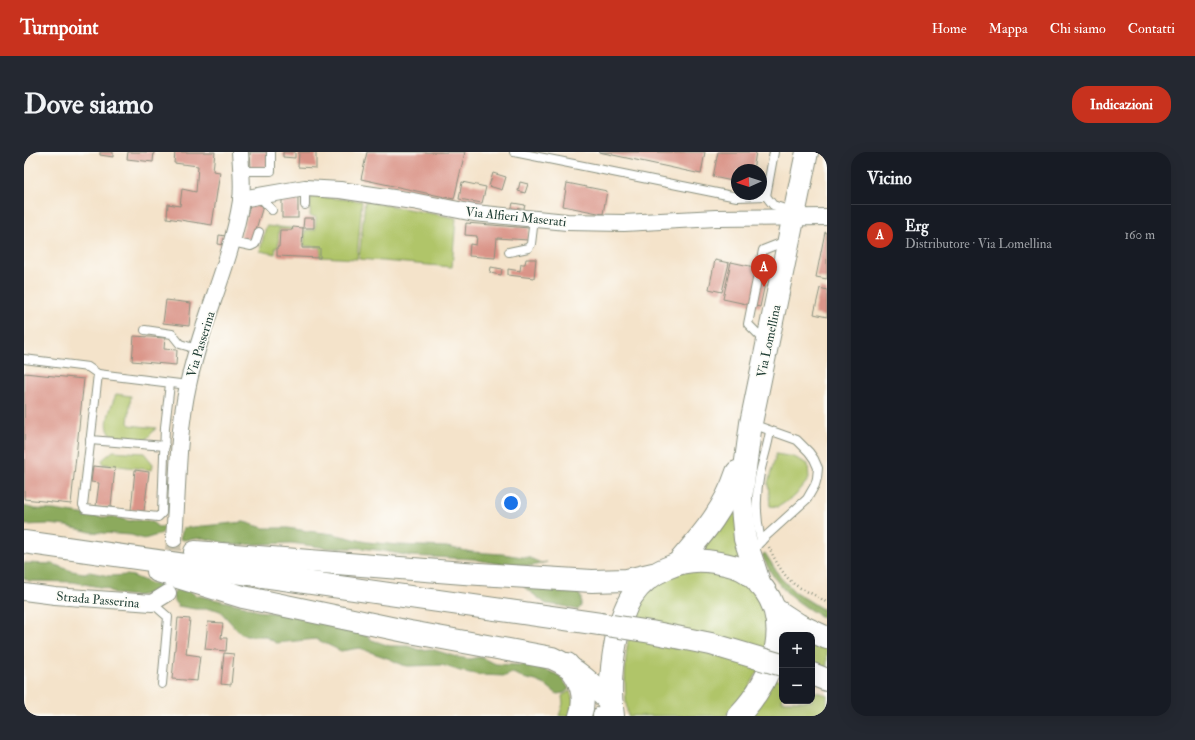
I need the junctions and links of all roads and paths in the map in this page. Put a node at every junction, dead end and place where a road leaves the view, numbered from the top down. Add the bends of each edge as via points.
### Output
1 (240, 152) edge
2 (514, 152) edge
3 (774, 152) edge
4 (807, 152) edge
5 (271, 153) dead end
6 (241, 171) junction
7 (305, 188) junction
8 (767, 190) edge
9 (259, 196) junction
10 (731, 196) edge
11 (767, 197) edge
12 (241, 198) junction
13 (305, 205) dead end
14 (272, 210) dead end
15 (794, 215) junction
16 (827, 217) edge
17 (534, 219) junction
18 (259, 232) dead end
19 (232, 242) junction
20 (509, 252) dead end
21 (145, 330) dead end
22 (197, 349) junction
23 (24, 359) edge
24 (98, 374) junction
25 (170, 384) junction
26 (188, 385) junction
27 (757, 430) junction
28 (90, 440) junction
29 (164, 446) junction
30 (174, 539) tunnel mouth
31 (24, 542) edge
32 (758, 544) junction
33 (144, 559) junction
34 (678, 563) junction
35 (654, 574) junction
36 (760, 585) junction
37 (24, 592) edge
38 (168, 593) dead end
39 (152, 603) junction
40 (827, 603) edge
41 (776, 610) junction
42 (827, 638) edge
43 (567, 664) junction
44 (779, 664) edge
45 (162, 684) dead end
46 (610, 711) edge
47 (580, 716) edge
48 (738, 716) edge

1 - 6 street, Via Passerina
2 - 10 lane
3 - 8 lane
4 - 15 main road, Via Lomellina
5 - 6 lane via 271,171
6 - 12 street, Via Passerina
7 - 9 street, Via Alfieri Maserati
7 - 13 lane
7 - 17 street, Via Alfieri Maserati via 340,190 413,200 474,213
9 - 12 street, Via Alfieri Maserati
9 - 14 lane
11 - 15 lane via 773,205
12 - 19 street, Via Passerina
15 - 16 street, Via Alfieri Maserati
15 - 17 street, Via Alfieri Maserati via 624,223
15 - 27 main road, Via Lomellina via 768,344
17 - 20 lane via 531,244 528,248
18 - 19 lane via 255,244 251,246
19 - 22 street, Via Passerina
21 - 22 lane via 172,334 180,344
22 - 26 street, Via Passerina
23 - 24 lane via 88,367
24 - 25 lane
24 - 28 lane
25 - 26 lane
25 - 29 lane
26 - 30 street, Via Passerina via 180,439
27 - 32 main road via 741,498 745,539
27 - 32 lane via 797,440 814,459 818,468 815,485 807,499
27 - 34 main road via 717,515
28 - 29 lane
28 - 29 lane via 83,505 85,509 158,517 162,513
31 - 33 main road
32 - 36 main road
32 - 40 path via 795,584
33 - 35 main road via 156,549 565,580 627,580
33 - 43 main road via 159,572 243,597 552,658
33 - 44 main road, bridge via 651,632 712,644
34 - 35 main road
34 - 36 main road via 698,560 722,563 748,573
35 - 46 main road via 632,594 621,620 613,657
36 - 41 main road
37 - 39 street, Strada Passerina
38 - 39 street, Strada Passerina
39 - 45 lane via 168,617
41 - 42 main road via 799,625
41 - 48 main road via 778,637 772,666 764,683
43 - 46 main road via 580,674
43 - 47 main road via 577,678 582,694

